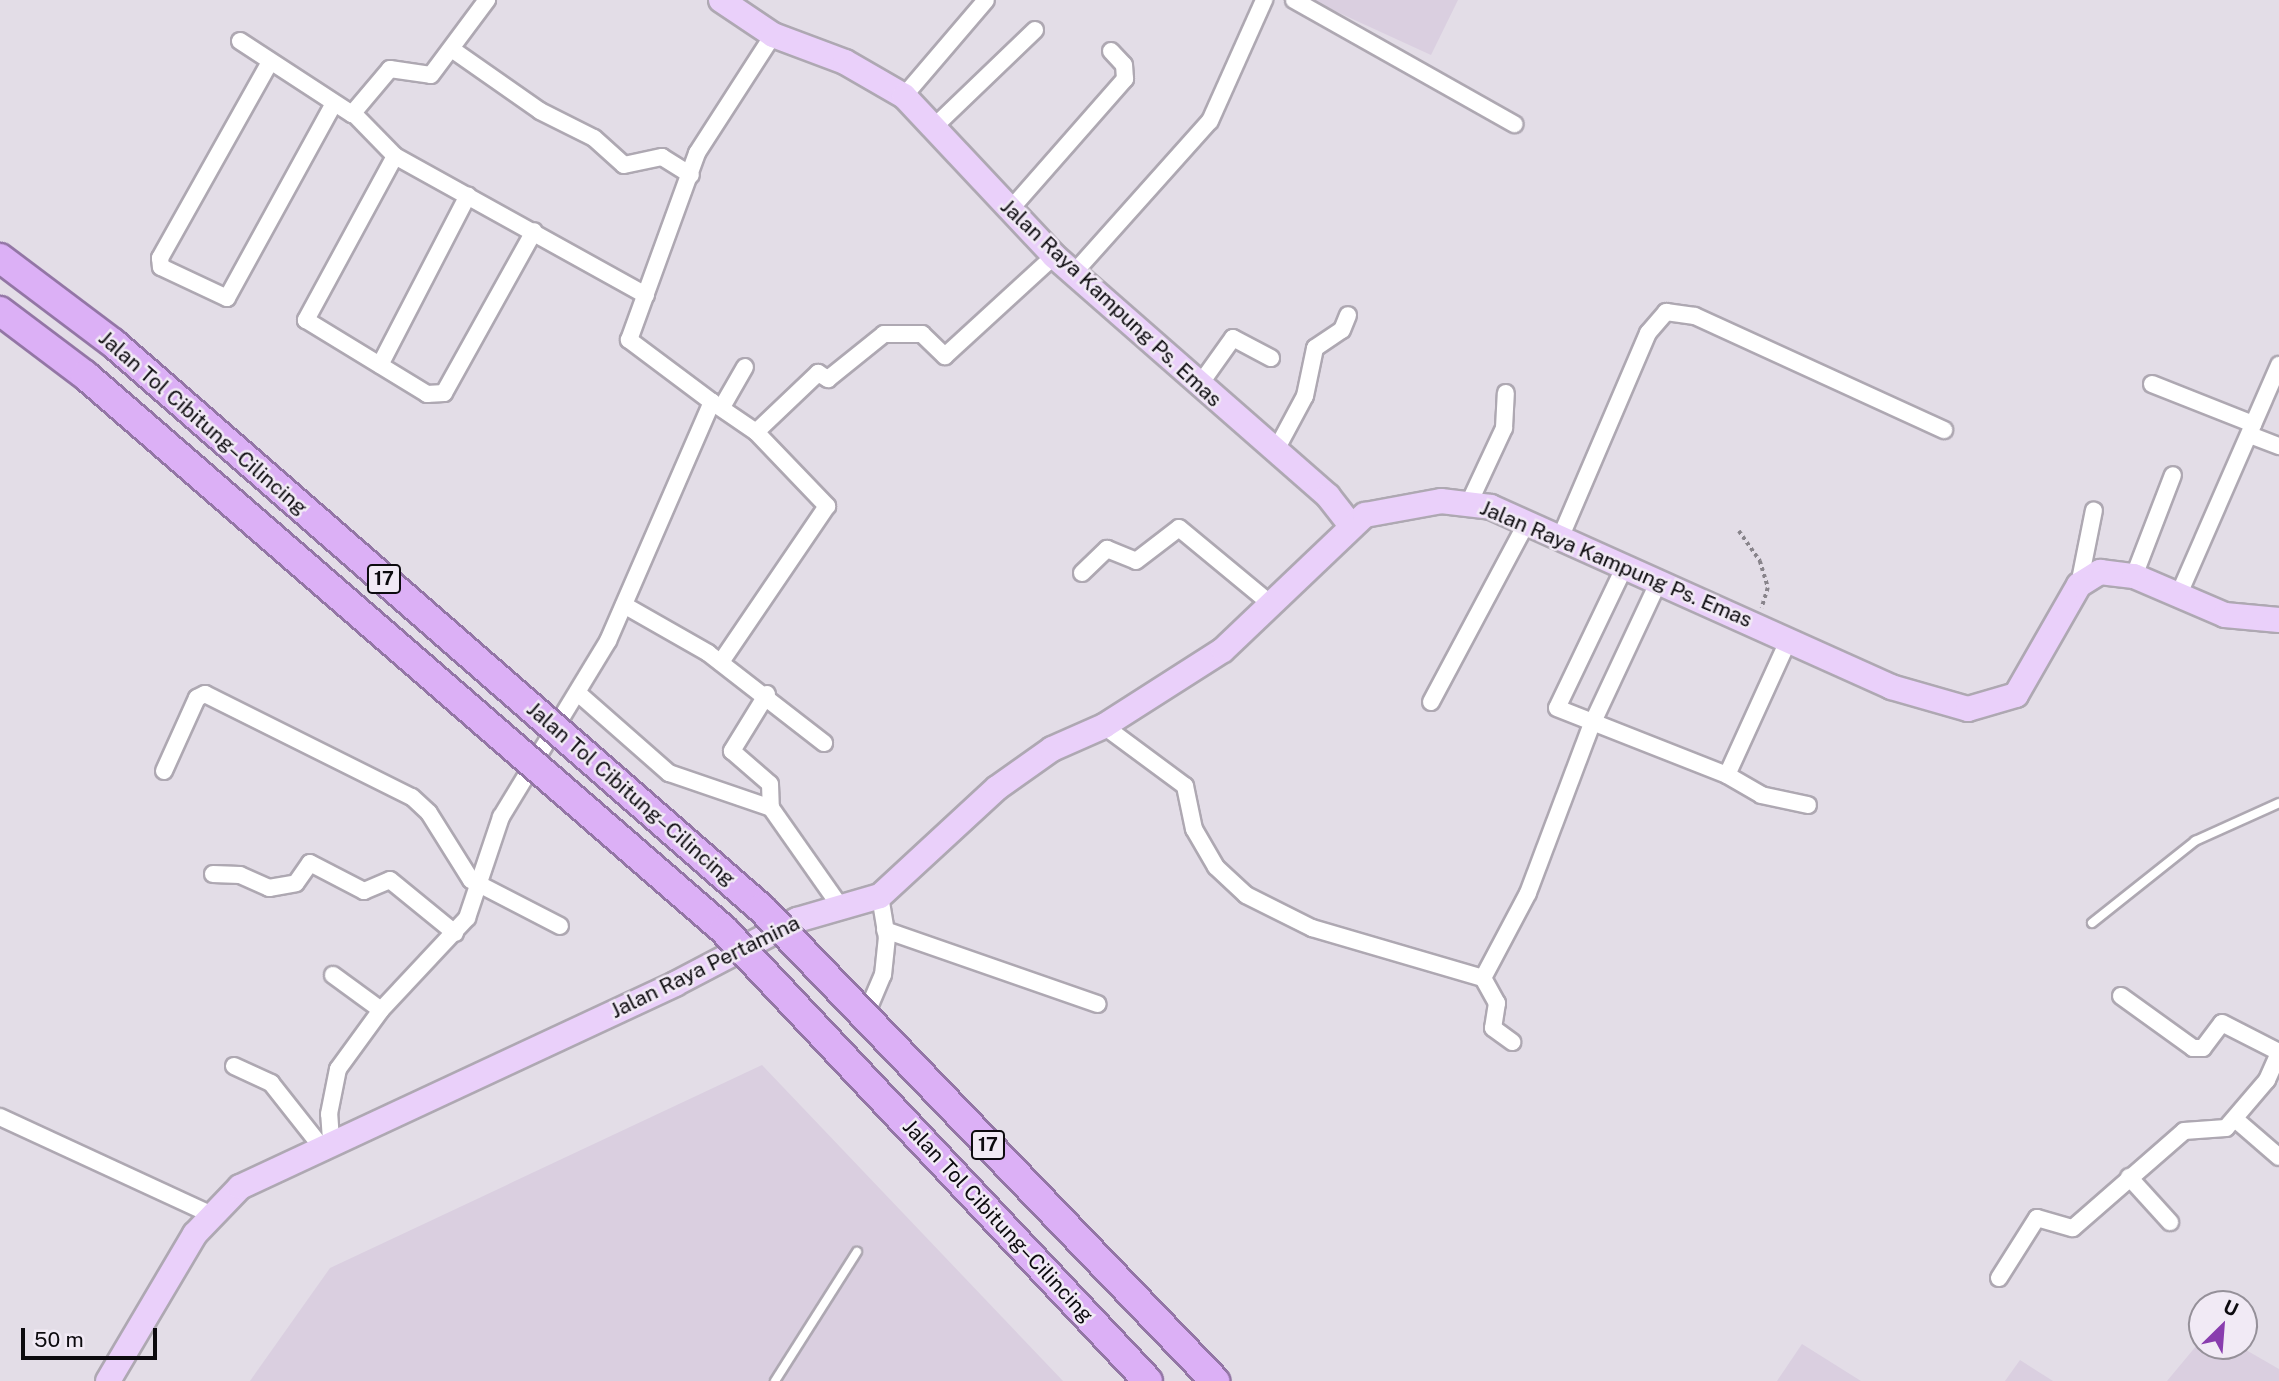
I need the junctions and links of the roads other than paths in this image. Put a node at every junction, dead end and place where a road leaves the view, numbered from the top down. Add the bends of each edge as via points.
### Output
1 (487, 0) edge
2 (721, 0) edge
3 (986, 0) edge
4 (1264, 0) edge
5 (1294, 0) edge
6 (1035, 30) dead end
7 (773, 35) junction
8 (240, 41) dead end
9 (453, 50) junction
10 (1111, 51) dead end
11 (270, 62) junction
12 (904, 96) junction
13 (334, 103) junction
14 (354, 114) junction
15 (1514, 124) dead end
16 (934, 127) junction
17 (395, 156) junction
18 (691, 174) junction
19 (468, 195) junction
20 (1009, 211) junction
21 (534, 231) junction
22 (1054, 256) junction
23 (0, 258) edge
24 (1073, 274) junction
25 (646, 295) junction
26 (0, 311) edge
27 (1348, 315) dead end
28 (1271, 358) dead end
29 (380, 365) junction
30 (2279, 365) edge
31 (745, 367) dead end
32 (2152, 384) dead end
33 (1198, 387) junction
34 (1506, 393) dead end
35 (717, 404) junction
36 (1944, 430) dead end
37 (2251, 430) junction
38 (756, 432) junction
39 (2279, 446) edge
40 (1276, 450) junction
41 (2173, 475) dead end
42 (1470, 501) junction
43 (2094, 510) dead end
44 (1527, 522) junction
45 (1350, 524) junction
46 (1561, 536) junction
47 (1625, 566) junction
48 (1082, 573) dead end
49 (2134, 576) junction
50 (1659, 581) junction
51 (2079, 585) junction
52 (2179, 594) junction
53 (624, 605) junction
54 (1272, 605) junction
55 (2279, 620) edge
56 (1789, 639) junction
57 (721, 662) junction
58 (579, 694) junction
59 (766, 695) junction
60 (1431, 702) dead end
61 (1592, 724) junction
62 (1104, 726) junction
63 (824, 744) dead end
64 (164, 771) dead end
65 (1727, 775) junction
66 (2279, 803) edge
67 (1808, 805) dead end
68 (771, 808) junction
69 (214, 874) dead end
70 (480, 887) junction
71 (880, 896) junction
72 (842, 909) junction
73 (2092, 923) dead end
74 (560, 926) dead end
75 (886, 930) junction
76 (455, 933) junction
77 (333, 975) dead end
78 (1483, 978) junction
79 (2121, 996) dead end
80 (1098, 1004) dead end
81 (870, 1005) dead end
82 (381, 1010) junction
83 (1512, 1042) dead end
84 (2279, 1053) edge
85 (233, 1066) dead end
86 (2273, 1083) edge
87 (0, 1117) edge
88 (2235, 1119) junction
89 (326, 1143) junction
90 (2279, 1157) edge
91 (2129, 1177) junction
92 (210, 1214) junction
93 (2171, 1222) dead end
94 (857, 1252) dead end
95 (1999, 1278) dead end
96 (108, 1381) edge
97 (775, 1381) edge
98 (1149, 1381) edge
99 (1215, 1381) edge

1 - 9 street
2 - 7 main road, Jalan Raya Kampung Ps. Emas
3 - 12 street
4 - 24 street via 1210,121
5 - 15 street
6 - 16 street
7 - 12 main road, Jalan Raya Kampung Ps. Emas via 845,62
7 - 18 street via 715,117
8 - 11 street
9 - 14 street via 431,75 390,69
9 - 18 street via 540,111 594,138 624,165 662,157
10 - 20 street via 1124,65 1125,79
11 - 13 street
11 - 13 street via 160,258 161,267 227,298
12 - 16 main road, Jalan Raya Kampung Ps. Emas
13 - 14 street
14 - 17 street
16 - 20 main road, Jalan Raya Kampung Ps. Emas
17 - 19 street
17 - 29 street via 306,320
18 - 25 street
19 - 21 street
19 - 29 street
20 - 22 main road, Jalan Raya Kampung Ps. Emas
21 - 25 street
21 - 29 street via 440,397
22 - 24 main road, Jalan Raya Kampung Ps. Emas
22 - 38 street via 945,356 922,334 884,334 828,379 818,373
23 - 99 highway, Jalan Tol Cibitung–Cilincing / 17, bridge via 113,343 761,908
24 - 33 main road, Jalan Raya Kampung Ps. Emas
25 - 35 street via 629,340 635,349
26 - 98 highway, Jalan Tol Cibitung–Cilincing / 17, bridge via 85,375 723,929
27 - 40 street via 1342,330 1315,348 1305,396
28 - 33 street via 1233,338
30 - 37 street
31 - 35 street
32 - 37 street
33 - 40 main road, Jalan Raya Kampung Ps. Emas
34 - 42 street via 1504,428
35 - 38 street
35 - 53 street
36 - 46 street via 1695,316 1666,312 1648,333
37 - 39 street
37 - 52 street
38 - 57 street via 827,506
40 - 45 main road, Jalan Raya Kampung Ps. Emas
41 - 49 street
42 - 44 main road, Jalan Raya Kampung Ps. Emas
42 - 45 main road, Jalan Raya Kampung Ps. Emas via 1397,508
43 - 51 street
44 - 46 main road, Jalan Raya Kampung Ps. Emas
44 - 60 street
45 - 54 main road, Jalan Raya Pertamina
46 - 47 main road, Jalan Raya Kampung Ps. Emas
47 - 50 main road, Jalan Raya Kampung Ps. Emas
47 - 61 street via 1557,703
48 - 54 street via 1107,549 1136,561 1179,527
49 - 51 main road via 2100,572
49 - 52 main road
50 - 56 main road, Jalan Raya Kampung Ps. Emas
50 - 61 street
51 - 56 main road, Jalan Raya Kampung Ps. Emas via 2024,685 1991,706 1928,702
52 - 55 main road via 2225,615
53 - 57 street
53 - 58 street
54 - 62 main road, Jalan Raya Pertamina via 1223,650
56 - 65 street
57 - 59 street
58 - 68 street via 669,773
58 - 70 street via 501,817
59 - 63 street
59 - 68 street via 732,751 770,784
61 - 65 street
61 - 78 street via 1528,893
62 - 71 main road, Jalan Raya Pertamina via 1052,749 998,788
62 - 78 street via 1185,786 1194,829 1216,867 1246,895 1312,928
64 - 70 street via 197,698 205,694 422,804
65 - 67 street via 1761,795
66 - 73 lane via 2194,841
68 - 72 street
69 - 76 street via 240,874 270,888 296,883 310,863 364,891 390,880
70 - 74 street
70 - 76 street
71 - 72 main road, Jalan Raya Pertamina
71 - 75 street
72 - 89 main road, Jalan Raya Pertamina via 797,920 676,984
75 - 80 street
75 - 81 street via 883,975
76 - 82 street
77 - 82 street
78 - 83 street via 1497,1003 1493,1028
79 - 84 street via 2193,1048 2203,1048 2222,1023
82 - 89 street via 338,1069
84 - 86 street
85 - 89 street via 271,1083
86 - 88 street
87 - 92 street
88 - 90 street
88 - 91 street via 2208,1133 2184,1131
89 - 92 main road, Jalan Raya Pertamina via 264,1171
91 - 93 street
91 - 95 street via 2073,1228 2037,1218
92 - 96 main road, Jalan Raya Pertamina
94 - 97 lane

